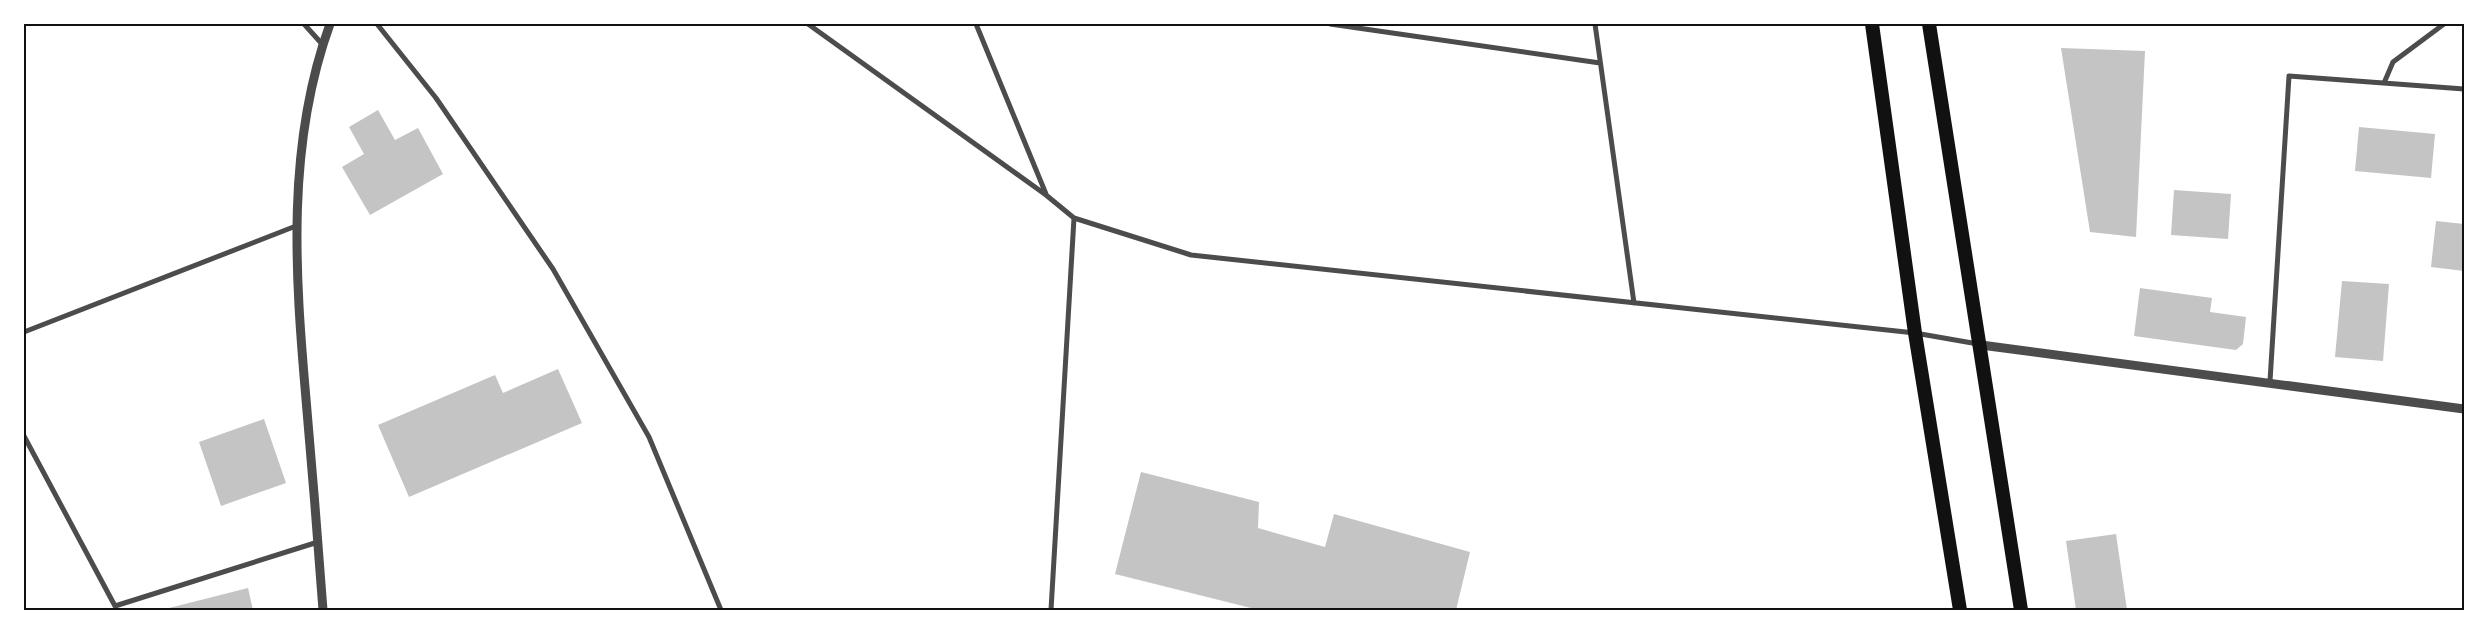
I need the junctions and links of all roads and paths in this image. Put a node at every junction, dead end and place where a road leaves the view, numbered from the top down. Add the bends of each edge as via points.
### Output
1 (304, 24) edge
2 (330, 24) edge
3 (377, 24) edge
4 (808, 24) edge
5 (976, 24) edge
6 (1330, 24) edge
7 (1595, 24) edge
8 (1872, 24) edge
9 (1929, 24) edge
10 (2444, 24) edge
11 (322, 44) junction
12 (1600, 63) junction
13 (2384, 83) junction
14 (2464, 89) edge
15 (1046, 195) junction
16 (1074, 218) junction
17 (296, 226) junction
18 (1634, 303) junction
19 (24, 332) edge
20 (1915, 333) junction
21 (1980, 345) junction
22 (2270, 381) junction
23 (2464, 409) edge
24 (24, 436) edge
25 (318, 542) junction
26 (323, 610) edge
27 (721, 610) edge
28 (1052, 610) edge
29 (1960, 610) edge
30 (2021, 610) edge

1 - 11 street
2 - 11 street
3 - 27 street via 436,98 553,269 649,437
4 - 15 street
5 - 15 street
6 - 12 street
7 - 12 street
8 - 20 highway
9 - 21 highway
10 - 13 street via 2393,62
11 - 17 street via 307,105
12 - 18 street
13 - 14 street
13 - 22 street via 2289,76
15 - 16 street
16 - 18 street via 1190,255
16 - 28 street
17 - 19 street
17 - 25 street via 299,317
18 - 20 street
20 - 21 street
20 - 29 highway
21 - 22 street
21 - 30 highway
22 - 23 street
24 - 25 street via 115,606
25 - 26 street

